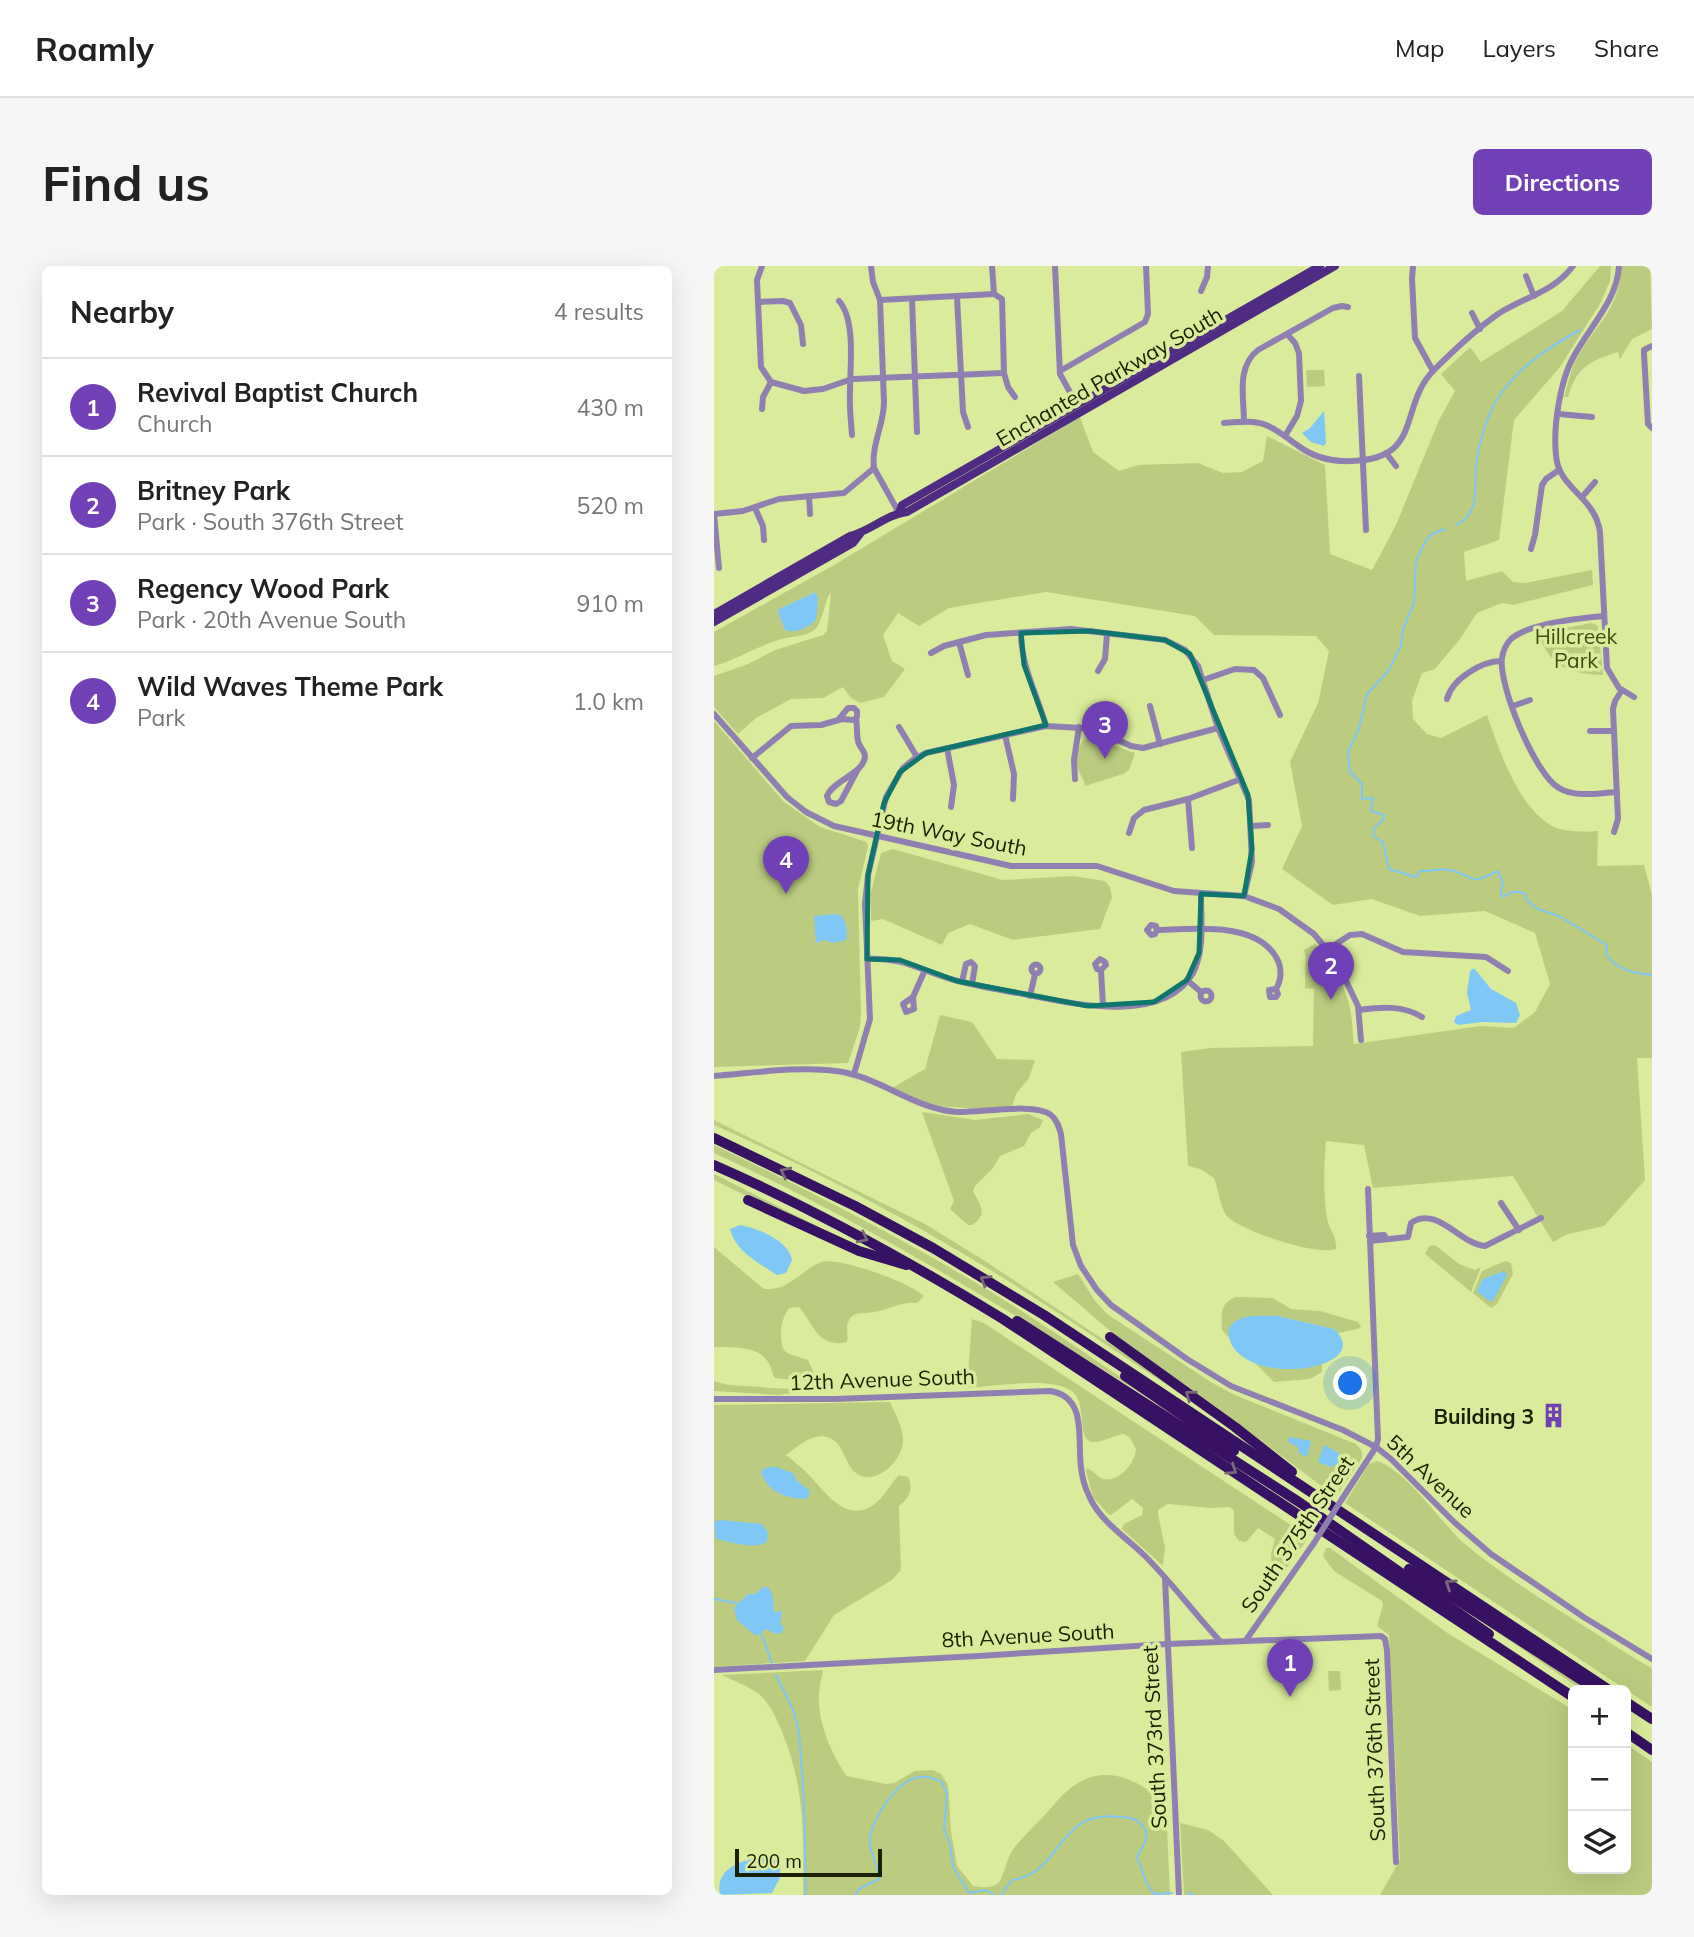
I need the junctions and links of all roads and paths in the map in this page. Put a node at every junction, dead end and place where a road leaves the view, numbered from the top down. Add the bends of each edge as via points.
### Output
1 (762, 266) edge
2 (870, 266) edge
3 (992, 266) edge
4 (1055, 266) edge
5 (1146, 266) edge
6 (1208, 266) edge
7 (1320, 266) edge
8 (1335, 266) edge
9 (1413, 266) edge
10 (1573, 266) edge
11 (1619, 266) edge
12 (1526, 276) dead end
13 (1202, 291) dead end
14 (994, 294) junction
15 (1534, 296) junction
16 (957, 297) junction
17 (912, 299) junction
18 (880, 300) junction
19 (839, 301) dead end
20 (758, 302) junction
21 (1348, 307) dead end
22 (1472, 313) dead end
23 (1480, 329) junction
24 (1288, 335) junction
25 (803, 344) dead end
26 (1652, 346) edge
27 (1060, 371) junction
28 (1433, 371) junction
29 (1004, 373) junction
30 (961, 374) junction
31 (915, 376) junction
32 (1359, 376) dead end
33 (883, 377) junction
34 (852, 379) junction
35 (1127, 381) junction
36 (771, 382) junction
37 (1649, 390) edge
38 (1015, 397) dead end
39 (1077, 405) junction
40 (762, 409) dead end
41 (1559, 414) junction
42 (1592, 417) dead end
43 (1244, 422) junction
44 (1224, 423) dead end
45 (968, 426) dead end
46 (1652, 428) edge
47 (917, 432) dead end
48 (852, 435) dead end
49 (1285, 436) junction
50 (1386, 453) junction
51 (1361, 460) junction
52 (1396, 466) dead end
53 (874, 468) junction
54 (1559, 470) junction
55 (1595, 482) dead end
56 (809, 496) junction
57 (1582, 497) junction
58 (755, 508) junction
59 (899, 513) junction
60 (714, 514) edge
61 (810, 514) dead end
62 (1366, 530) dead end
63 (860, 534) junction
64 (764, 540) dead end
65 (1531, 549) dead end
66 (719, 568) dead end
67 (714, 614) edge
68 (1604, 616) junction
69 (714, 622) edge
70 (1021, 633) junction
71 (1107, 634) junction
72 (958, 642) junction
73 (931, 653) dead end
74 (1502, 661) junction
75 (1098, 671) dead end
76 (968, 675) dead end
77 (1203, 680) junction
78 (1622, 690) junction
79 (1634, 697) dead end
80 (1447, 699) dead end
81 (1530, 700) dead end
82 (1150, 706) dead end
83 (1513, 706) junction
84 (714, 714) edge
85 (1280, 715) dead end
86 (839, 719) junction
87 (856, 719) junction
88 (1046, 726) junction
89 (899, 727) dead end
90 (1079, 727) junction
91 (1218, 728) junction
92 (1614, 731) junction
93 (1590, 732) dead end
94 (1005, 735) junction
95 (1160, 744) junction
96 (947, 748) junction
97 (916, 757) junction
98 (752, 758) junction
99 (858, 769) junction
100 (1075, 779) dead end
101 (1241, 779) junction
102 (1617, 792) junction
103 (1013, 799) dead end
104 (1188, 799) junction
105 (951, 807) dead end
106 (1268, 825) dead end
107 (1251, 826) junction
108 (1614, 832) dead end
109 (1129, 833) dead end
110 (877, 837) junction
111 (1192, 848) dead end
112 (1201, 894) junction
113 (1244, 896) junction
114 (1200, 929) junction
115 (1157, 930) dead end
116 (1328, 949) junction
117 (867, 959) junction
118 (925, 970) junction
119 (1101, 970) dead end
120 (1508, 971) dead end
121 (1035, 974) dead end
122 (1187, 980) junction
123 (962, 982) junction
124 (972, 984) junction
125 (1276, 989) dead end
126 (1201, 992) dead end
127 (1030, 996) junction
128 (913, 997) dead end
129 (1103, 1006) junction
130 (1359, 1010) junction
131 (1422, 1017) dead end
132 (1361, 1040) dead end
133 (853, 1074) junction
134 (714, 1076) edge
135 (714, 1138) edge
136 (714, 1165) edge
137 (1368, 1189) dead end
138 (748, 1200) dead end
139 (1501, 1203) dead end
140 (1541, 1218) dead end
141 (1519, 1230) junction
142 (1370, 1238) junction
143 (924, 1271) junction
144 (1044, 1315) junction
145 (1110, 1338) dead end
146 (714, 1399) edge
147 (1376, 1447) junction
148 (1341, 1511) junction
149 (1164, 1577) junction
150 (1384, 1637) joint
151 (1246, 1640) junction
152 (1220, 1642) junction
153 (1167, 1644) junction
154 (1652, 1659) edge
155 (714, 1670) edge
156 (1589, 1685) edge
157 (1602, 1685) edge
158 (1568, 1692) edge
159 (1631, 1705) edge
160 (1631, 1711) edge
161 (1652, 1719) edge
162 (1652, 1725) edge
163 (1631, 1735) edge
164 (1652, 1750) edge
165 (1396, 1862) dead end
166 (1179, 1895) edge

1 - 20 street via 757,275
2 - 18 street
3 - 14 street
4 - 27 street
5 - 27 street via 1147,318 1139,327
6 - 13 street
7 - 35 main road, Enchanted Parkway South
8 - 35 main road, Enchanted Parkway South
9 - 28 street via 1415,338
10 - 15 street via 1557,283
11 - 41 street via 1613,293 1567,370
12 - 15 street
14 - 16 street
14 - 29 street via 1002,301
15 - 23 street
16 - 17 street
16 - 30 street
17 - 18 street
17 - 31 street
18 - 33 street
19 - 34 street via 848,318
20 - 25 street via 790,303 801,325
20 - 36 street via 761,367
21 - 24 street via 1333,308
22 - 23 street
23 - 28 street
24 - 43 street via 1247,360
24 - 49 street via 1299,353 1301,405
26 - 37 street via 1644,351
27 - 39 street
28 - 50 street via 1419,392 1406,432
29 - 30 street
29 - 38 street
30 - 31 street
30 - 45 street via 963,417
31 - 33 street
31 - 47 street
32 - 51 street
33 - 34 street
33 - 53 street via 884,412 873,451
34 - 36 street via 811,391
34 - 48 street
35 - 39 main road, Enchanted Parkway South
35 - 59 main road, Enchanted Parkway South
36 - 40 street
37 - 46 street via 1648,424
39 - 59 main road, Enchanted Parkway South via 902,505
41 - 42 street
41 - 54 street via 1555,453
43 - 44 street
43 - 49 street via 1267,426
49 - 51 street via 1325,459
50 - 51 street
50 - 52 street
51 - 62 street
53 - 56 street via 847,492
53 - 59 street
54 - 57 street
54 - 65 street via 1541,489
55 - 57 street
56 - 58 street via 776,499
56 - 61 street
57 - 68 street via 1599,523
58 - 60 street
58 - 64 street
59 - 63 main road, Enchanted Parkway South
60 - 66 street
63 - 67 main road, Enchanted Parkway South
63 - 69 main road, Enchanted Parkway South via 853,543
68 - 74 street via 1520,633 1506,646
68 - 78 street via 1607,668
70 - 71 street via 1071,629
70 - 72 street
70 - 88 street via 1024,664
71 - 75 street via 1105,659
71 - 77 street via 1173,643 1190,654
72 - 73 street
72 - 76 street
74 - 80 street via 1476,667
74 - 83 street
77 - 85 street via 1239,668 1251,669 1258,673
77 - 91 street
78 - 79 street
78 - 92 street via 1613,704
81 - 83 street
82 - 95 street
83 - 102 street via 1533,758 1559,788 1579,794
84 - 98 street, 19th Way South
86 - 87 street
86 - 87 street via 851,708 857,711
86 - 98 street via 789,727
87 - 99 street via 858,744 865,756
88 - 90 street
88 - 94 street
89 - 97 street
90 - 95 street via 1131,746
90 - 100 street
91 - 95 street
91 - 101 street
92 - 93 street
92 - 102 street
94 - 96 street
94 - 103 street via 1014,774
96 - 97 street
96 - 105 street via 954,785
97 - 110 street via 891,786
98 - 110 street, 19th Way South via 806,812 834,826
99 - 99 street via 829,790 829,802 841,802
101 - 104 street
101 - 107 street
102 - 108 street
104 - 109 street via 1142,812
104 - 111 street
106 - 107 street
107 - 113 street via 1252,862
110 - 112 street, 19th Way South via 1011,866 1097,866 1161,887
110 - 117 street via 865,904
112 - 113 street, 19th Way South
112 - 114 street
113 - 116 street, 19th Way South via 1290,915
114 - 115 street
114 - 122 street via 1197,962
114 - 125 street via 1233,931 1267,946 1279,965
116 - 120 street via 1350,935 1362,934 1403,952 1486,957
116 - 130 street
117 - 118 street via 900,960
117 - 133 street via 870,1019
118 - 123 street
118 - 128 street
119 - 129 street
121 - 127 street
122 - 126 street
122 - 129 street via 1154,1002
123 - 124 street
123 - 124 street via 966,964 971,962 975,966
124 - 127 street
127 - 129 street
130 - 131 street via 1387,1008
130 - 132 street
133 - 134 street
133 - 147 street, 5th Avenue via 940,1110 1050,1114 1061,1133 1073,1245 1081,1266 1111,1305 1231,1386
144 -> 135 highway via 911,1236
136 -> 143 highway
137 - 142 street
138 - 143 highway via 871,1256
139 - 141 street
140 - 141 street
141 - 142 street via 1480,1246 1430,1218 1411,1223 1408,1237
142 - 147 street
143 -> 158 highway via 958,1285 1219,1448
144 - 148 highway
144 - 156 highway via 1060,1332 1303,1498
148 -> 145 highway via 1235,1426
146 - 149 street, 12th Avenue South via 1050,1391 1068,1398 1077,1411 1081,1467 1093,1504
147 - 151 street, South 375th Street, bridge
147 - 154 street, 5th Avenue via 1491,1554
157 -> 148 highway
149 - 152 street
149 - 153 street, South 373rd Street
150 - 151 street, 8th Avenue South
150 - 165 street, South 376th Street
151 - 152 street, 8th Avenue South
152 - 153 street, 8th Avenue South
153 - 155 street, 8th Avenue South
153 - 166 street, South 373rd Street
159 - 161 highway
160 - 162 highway
163 - 164 highway

